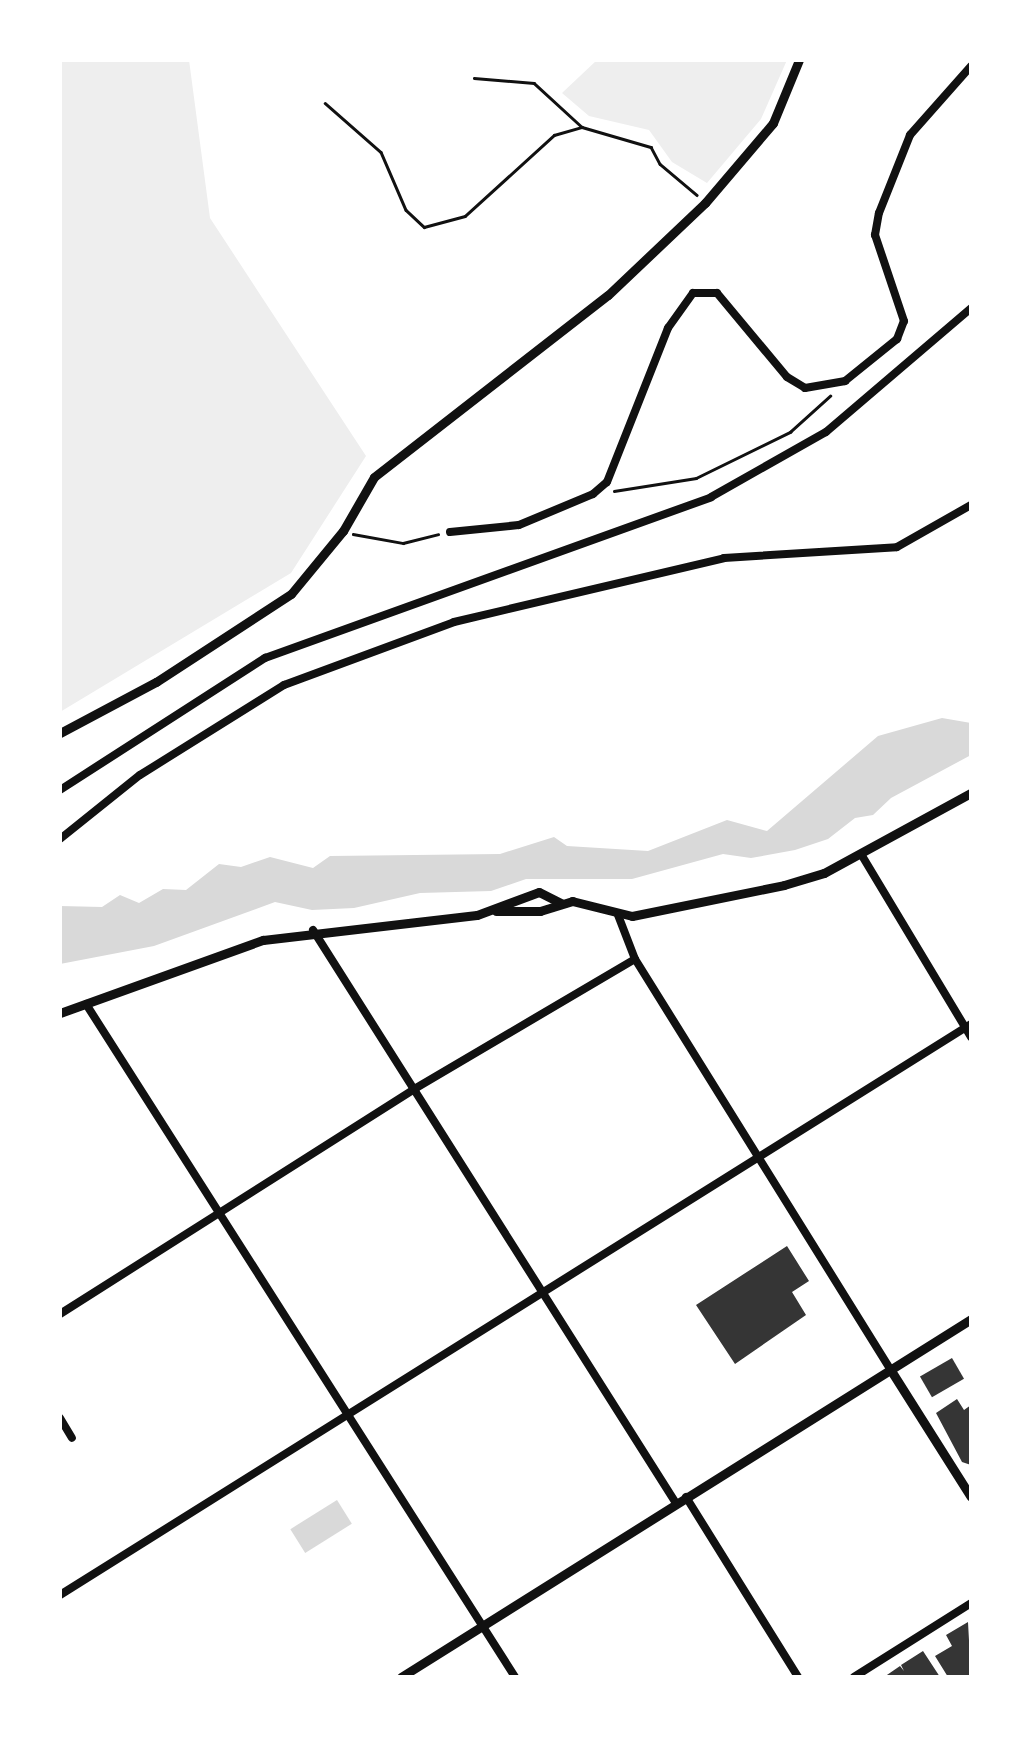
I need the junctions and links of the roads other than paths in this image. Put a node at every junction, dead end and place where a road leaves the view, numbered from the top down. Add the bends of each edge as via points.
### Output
1 (800, 60) edge
2 (971, 66) edge
3 (971, 308) edge
4 (971, 505) edge
5 (450, 532) road end
6 (60, 733) edge
7 (60, 790) edge
8 (971, 793) edge
9 (60, 839) edge
10 (861, 854) junction
11 (561, 903) junction
12 (493, 911) junction
13 (618, 915) junction
14 (313, 930) junction
15 (635, 959) junction
16 (86, 1004) junction
17 (60, 1013) edge
18 (968, 1026) edge
19 (971, 1037) edge
20 (416, 1088) junction
21 (756, 1155) junction
22 (223, 1211) junction
23 (542, 1291) junction
24 (60, 1314) edge
25 (971, 1319) edge
26 (890, 1369) junction
27 (347, 1412) junction
28 (60, 1418) edge
29 (72, 1438) dead end
30 (686, 1497) junction
31 (971, 1497) edge
32 (676, 1504) junction
33 (60, 1595) edge
34 (971, 1604) edge
35 (482, 1626) junction
36 (401, 1677) edge
37 (515, 1677) edge
38 (798, 1677) edge
39 (854, 1677) edge

1 - 6 street via 764,136 705,204 608,295 374,477 342,532 280,604
2 - 5 street via 937,100 899,155 875,235 904,320 897,339 846,381 804,388 787,377 717,293 693,293 668,328 607,482 518,525
3 - 7 street via 826,432 711,498 264,658
4 - 9 street via 897,547 724,558 454,622 284,685 140,775
8 - 10 street
10 - 13 street via 784,886
10 - 18 street
11 - 12 street via 540,911
11 - 12 street via 540,892
11 - 13 street
12 - 14 street via 414,926
13 - 15 street
14 - 16 street via 263,940
14 - 20 street
15 - 20 street
15 - 21 street
16 - 17 street
16 - 22 street
18 - 19 street
18 - 21 street
20 - 22 street
20 - 23 street
21 - 23 street
21 - 26 street
22 - 24 street
22 - 27 street
23 - 27 street
23 - 32 street
25 - 26 street
26 - 30 street
26 - 31 street
27 - 33 street
27 - 35 street
28 - 29 street
30 - 32 street
30 - 38 street
32 - 35 street
34 - 39 street
35 - 36 street
35 - 37 street

